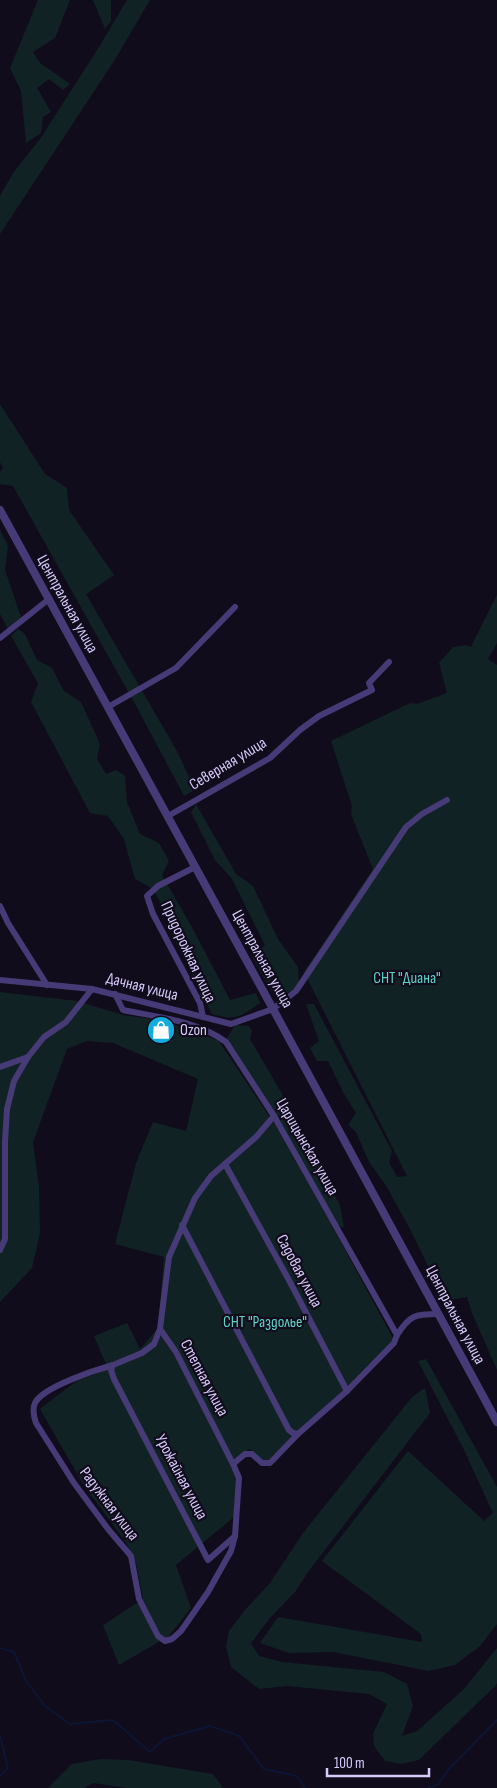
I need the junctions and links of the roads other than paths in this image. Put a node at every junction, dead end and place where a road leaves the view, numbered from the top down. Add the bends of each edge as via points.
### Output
1 (0, 510) edge
2 (49, 599) junction
3 (235, 607) dead end
4 (0, 638) edge
5 (389, 662) dead end
6 (108, 707) junction
7 (447, 800) dead end
8 (168, 816) junction
9 (195, 866) junction
10 (0, 906) edge
11 (0, 980) edge
12 (47, 984) junction
13 (92, 989) junction
14 (115, 994) junction
15 (273, 1008) junction
16 (203, 1017) junction
17 (28, 1057) junction
18 (0, 1067) edge
19 (274, 1116) junction
20 (2, 1143) edge
21 (225, 1164) junction
22 (3, 1214) edge
23 (182, 1225) junction
24 (0, 1250) edge
25 (438, 1314) junction
26 (160, 1329) junction
27 (397, 1335) junction
28 (113, 1365) junction
29 (347, 1391) junction
30 (497, 1422) edge
31 (298, 1434) junction
32 (233, 1464) junction
33 (235, 1536) junction

1 - 2 street, Центральная улица
2 - 4 street
2 - 6 street, Центральная улица
3 - 6 street via 176,668
5 - 8 street, Северная улица via 369,683 372,690 320,716 270,758
6 - 8 street, Центральная улица
7 - 15 street, Дачная улица via 406,827 296,991
8 - 9 street, Центральная улица
9 - 15 street, Центральная улица
9 - 16 street, Придорожная улица via 158,886 147,896 153,914 200,1003
10 - 12 street
11 - 12 street, Дачная улица
12 - 13 street, Дачная улица
13 - 14 street, Дачная улица
13 - 17 street via 66,1022 44,1036
14 - 16 street, Дачная улица
14 - 19 street, Царицынская улица via 123,1010 217,1034 226,1042
15 - 16 street, Дачная улица via 231,1024
15 - 25 street, Центральная улица
17 - 18 street
17 - 20 street via 14,1080
19 - 21 street, Степная улица
19 - 27 street, Царицынская улица
20 - 22 street
21 - 23 street, Степная улица via 211,1176 195,1198
21 - 29 street, Садовая улица
22 - 24 street via 5,1239
23 - 26 street, Степная улица via 169,1257
23 - 31 street via 289,1430
25 - 27 street via 421,1314 407,1321
25 - 30 street, Центральная улица
26 - 28 street via 154,1344 142,1354
26 - 32 street, Степная улица via 176,1352
27 - 29 street via 394,1343
28 - 33 street, Урожайная улица via 114,1379 208,1560
28 - 33 street, Радужная улица via 69,1380 40,1397 34,1404 33,1413 74,1483 131,1556 139,1599 158,1636 165,1641 181,1631 208,1592 231,1551
29 - 31 street
31 - 32 street via 270,1463 262,1463 252,1454 245,1454
32 - 33 street, Урожайная улица via 239,1478

